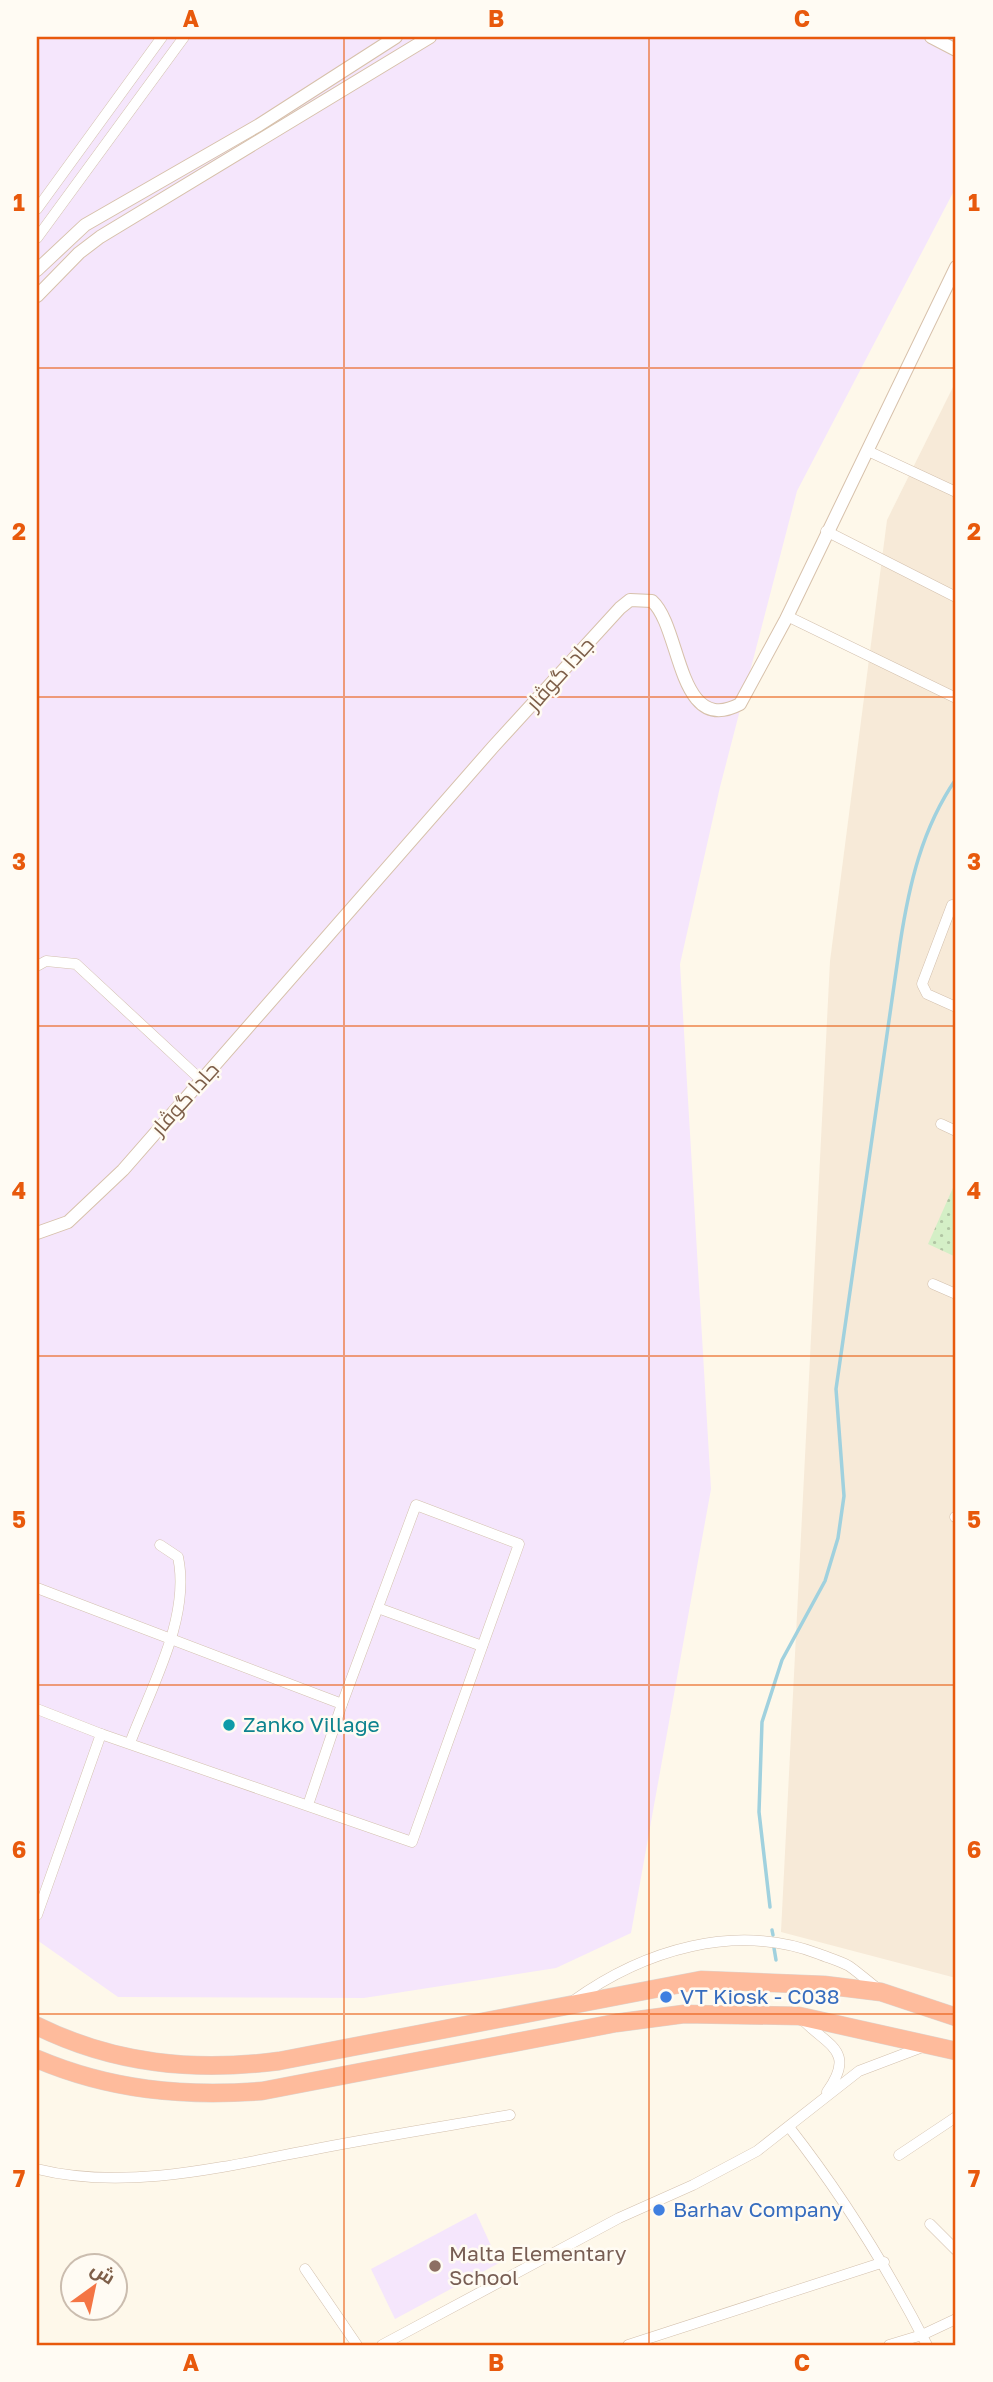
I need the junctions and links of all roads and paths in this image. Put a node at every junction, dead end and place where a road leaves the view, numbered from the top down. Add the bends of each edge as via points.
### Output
1 (162, 37) edge
2 (184, 37) edge
3 (396, 37) edge
4 (430, 37) edge
5 (931, 37) edge
6 (956, 50) edge
7 (37, 208) edge
8 (37, 238) edge
9 (956, 267) edge
10 (37, 270) edge
11 (37, 296) edge
12 (868, 451) junction
13 (956, 492) edge
14 (826, 531) junction
15 (956, 597) edge
16 (787, 617) junction
17 (956, 698) edge
18 (955, 902) edge
19 (37, 966) edge
20 (956, 1007) edge
21 (206, 1077) junction
22 (941, 1124) dead end
23 (956, 1131) edge
24 (37, 1233) edge
25 (933, 1284) dead end
26 (956, 1294) edge
27 (160, 1545) dead end
28 (37, 1588) edge
29 (378, 1608) junction
30 (170, 1639) junction
31 (482, 1646) junction
32 (342, 1704) junction
33 (37, 1709) edge
34 (101, 1734) junction
35 (130, 1743) junction
36 (308, 1805) junction
37 (37, 1915) edge
38 (646, 1989) junction
39 (881, 1992) junction
40 (567, 2006) junction
41 (799, 2016) junction
42 (650, 2017) junction
43 (956, 2017) edge
44 (38, 2025) edge
45 (932, 2044) junction
46 (956, 2051) edge
47 (37, 2059) edge
48 (822, 2097) junction
49 (510, 2115) dead end
50 (956, 2117) edge
51 (789, 2127) junction
52 (899, 2155) dead end
53 (37, 2169) edge
54 (930, 2224) dead end
55 (956, 2250) edge
56 (884, 2262) junction
57 (305, 2269) dead end
58 (956, 2319) edge
59 (925, 2340) edge
60 (356, 2345) edge
61 (382, 2345) edge
62 (628, 2345) edge
63 (889, 2345) edge

1 - 7 street
2 - 8 street
3 - 10 street via 259,125 85,225
4 - 11 street via 100,237
5 - 6 street
9 - 12 street, جادا گوڤار
12 - 13 street
12 - 14 street, جادا گوڤار
14 - 15 street
14 - 16 street, جادا گوڤار
16 - 17 street
16 - 21 street, جادا گوڤار via 740,704 717,710 691,694 661,609 652,601 630,600 493,747
18 - 20 street via 922,984 927,994
19 - 21 street via 46,961 76,964 200,1079
21 - 24 street, جادا گوڤار via 82,1212
22 - 23 street
25 - 26 street
27 - 30 street via 178,1557 182,1578 180,1607
28 - 30 street
29 - 31 street
29 - 31 street via 416,1505 519,1544
29 - 32 street
30 - 32 street
30 - 35 street
31 - 36 street via 412,1842
32 - 36 street
33 - 34 street
34 - 35 street
34 - 37 street
35 - 36 street
38 - 39 highway via 701,1980
38 - 40 highway
38 - 42 highway
39 - 40 street via 848,1965 796,1945 757,1939 692,1944 624,1967
39 - 43 highway
40 - 44 highway via 232,2067 148,2063 107,2054
41 - 42 highway
41 - 45 highway
41 - 48 street via 835,2046 840,2059 837,2076
42 - 47 highway via 262,2091 217,2095 120,2086
45 - 46 highway
45 - 48 street via 871,2065
48 - 51 street
49 - 53 street via 206,2169 99,2177
50 - 52 street
51 - 56 street via 838,2190
51 - 61 street via 757,2151 619,2218
54 - 55 street
56 - 59 street
56 - 62 street
57 - 60 street
58 - 59 street
59 - 63 street

